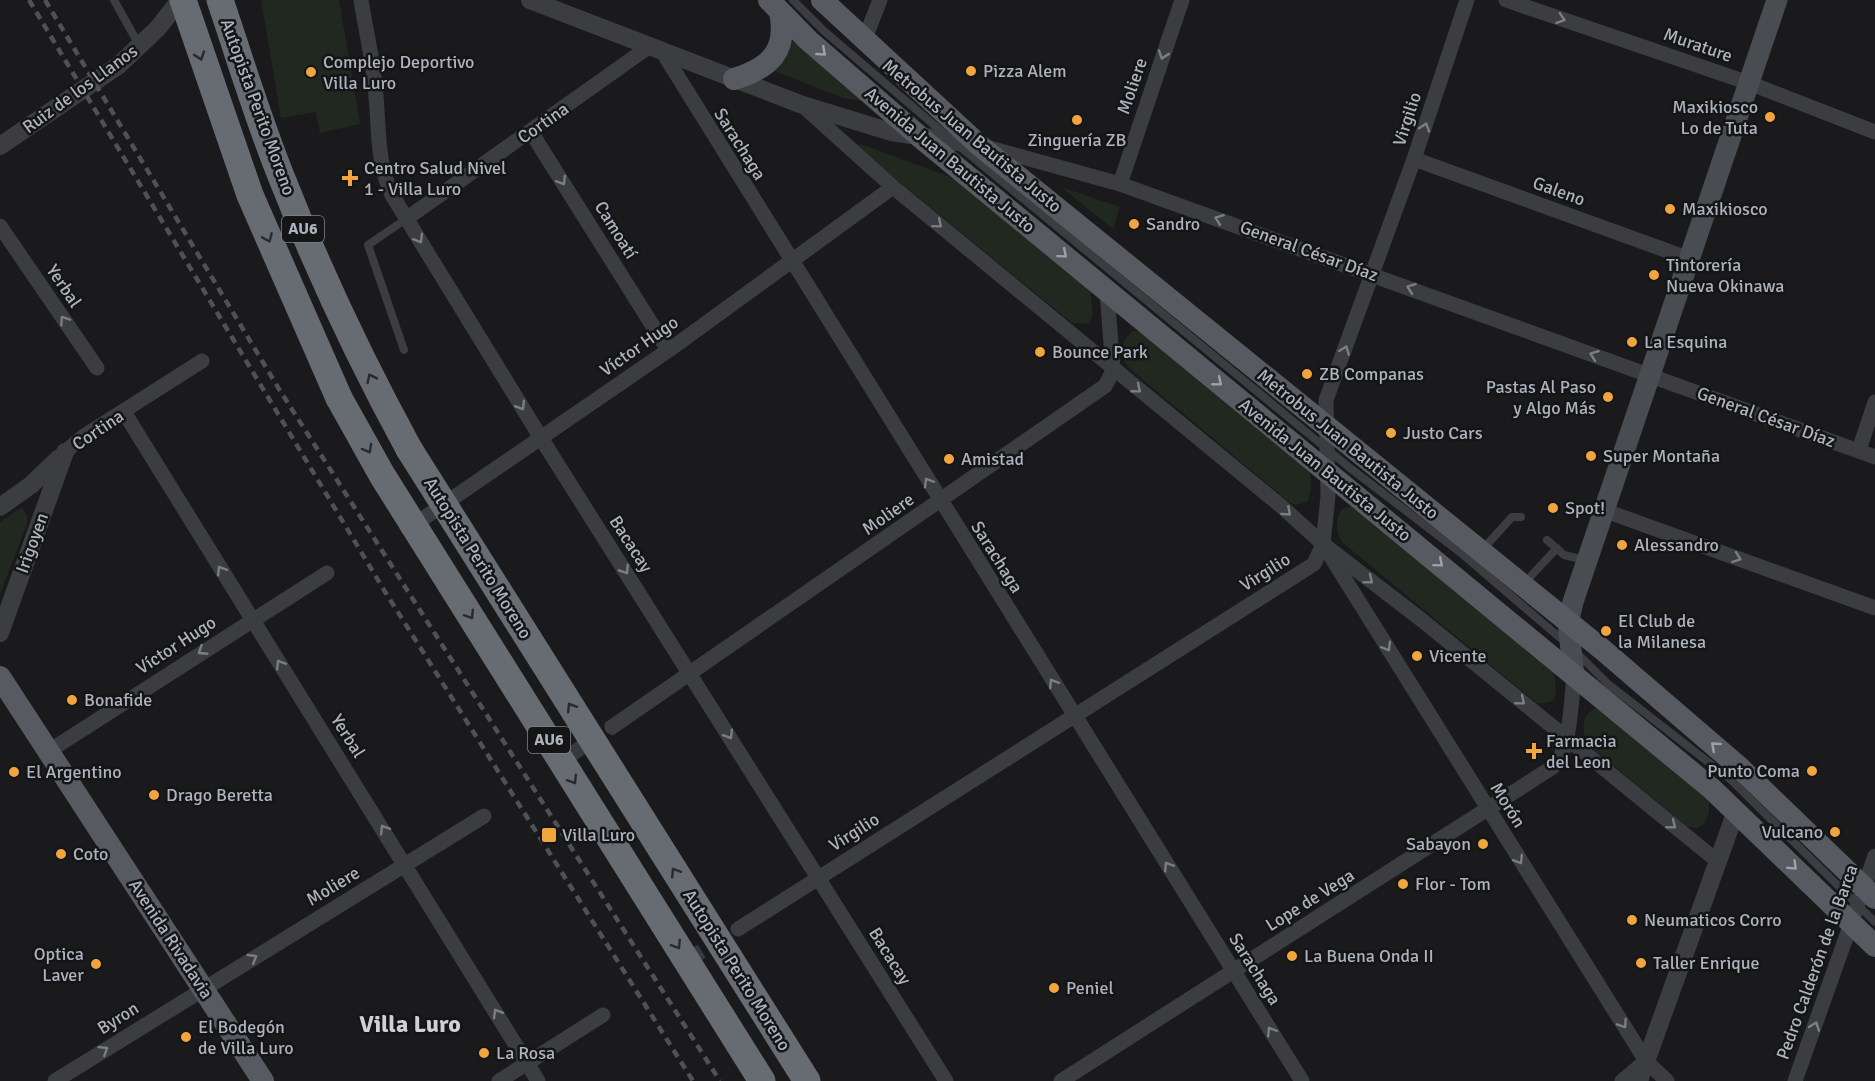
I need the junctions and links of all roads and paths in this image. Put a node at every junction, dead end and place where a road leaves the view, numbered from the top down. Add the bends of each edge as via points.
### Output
1 (114, 0) edge
2 (181, 0) edge
3 (220, 0) edge
4 (361, 0) edge
5 (822, 0) edge
6 (879, 0) edge
7 (1182, 0) edge
8 (1467, 0) edge
9 (1506, 0) edge
10 (1777, 0) edge
11 (534, 1) edge
12 (781, 4) edge
13 (864, 41) junction
14 (140, 46) junction
15 (656, 49) junction
16 (734, 79) junction
17 (1749, 83) junction
18 (800, 104) junction
19 (531, 132) junction
20 (1875, 132) edge
21 (920, 137) junction
22 (952, 141) junction
23 (979, 145) junction
24 (0, 146) edge
25 (1414, 159) junction
26 (1120, 184) junction
27 (893, 187) junction
28 (406, 219) junction
29 (0, 226) edge
30 (1690, 259) junction
31 (791, 261) junction
32 (1373, 274) junction
33 (1107, 291) junction
34 (404, 350) dead end
35 (668, 350) junction
36 (202, 361) dead end
37 (97, 368) dead end
38 (1113, 370) junction
39 (1649, 375) junction
40 (1875, 402) edge
41 (124, 412) junction
42 (1326, 437) junction
43 (540, 438) junction
44 (1859, 450) junction
45 (65, 452) junction
46 (1875, 457) edge
47 (1328, 472) junction
48 (31, 485) junction
49 (48, 500) junction
50 (940, 501) junction
51 (0, 507) edge
52 (1603, 510) junction
53 (1521, 518) dead end
54 (403, 532) dead end
55 (1547, 540) dead end
56 (1323, 544) junction
57 (1557, 548) junction
58 (1481, 551) junction
59 (1587, 560) junction
60 (327, 573) dead end
61 (1527, 589) junction
62 (1875, 608) edge
63 (251, 619) junction
64 (1568, 623) junction
65 (0, 633) edge
66 (1572, 648) junction
67 (691, 674) junction
68 (0, 676) edge
69 (1574, 676) junction
70 (1074, 716) junction
71 (612, 728) tunnel mouth
72 (1566, 739) junction
73 (48, 751) junction
74 (1488, 810) junction
75 (1736, 811) junction
76 (484, 816) dead end
77 (1875, 856) edge
78 (1716, 860) junction
79 (406, 864) junction
80 (819, 878) junction
81 (1865, 901) edge
82 (1875, 922) edge
83 (738, 929) tunnel mouth
84 (1875, 946) edge
85 (1233, 972) junction
86 (203, 989) junction
87 (603, 1016) dead end
88 (1646, 1061) junction
89 (527, 1063) junction
90 (55, 1081) edge
91 (262, 1081) edge
92 (499, 1081) edge
93 (538, 1081) edge
94 (762, 1081) edge
95 (807, 1081) edge
96 (946, 1081) edge
97 (1061, 1081) edge
98 (1302, 1081) edge
99 (1622, 1081) edge
100 (1639, 1081) edge
101 (1667, 1081) edge
102 (1795, 1081) edge

1 - 14 lane
2 - 14 street, Ruiz de los Llanos
2 -> 94 highway, Autopista Perito Moreno / AU6, bridge via 250,195 339,398 382,475
95 -> 3 highway, Autopista Perito Moreno / AU6, bridge via 409,448 379,393 280,175
4 - 28 street, Bacacay via 383,174
5 - 13 main road, Avenida Juan Bautista Justo
6 - 13 street
7 -> 26 street, Moliere
25 -> 8 street, Virgilio
9 -> 17 street, Murature
10 - 17 main road
11 - 15 street, General César Díaz
12 - 16 main road via 782,32 777,51 756,72
12 -> 21 main road, Avenida Juan Bautista Justo via 808,40
12 - 22 lane, Metrobus Juan Bautista Justo via 866,68
13 - 23 main road, Avenida Juan Bautista Justo
14 - 24 street, Ruiz de los Llanos via 119,65
15 - 16 street, General César Díaz
15 - 19 street, Cortina
15 - 31 street, Sarachaga
16 - 18 street, General César Díaz
17 - 20 street, Murature
17 - 30 main road
18 - 21 street, General César Díaz
18 - 27 street
19 - 28 street, Cortina
19 -> 35 street, Camoatí
21 - 22 street, General César Díaz
21 -> 33 main road, Avenida Juan Bautista Justo
22 - 23 street, General César Díaz
22 - 42 lane, Metrobus Juan Bautista Justo
23 - 26 street, General César Díaz
23 - 42 main road, Avenida Juan Bautista Justo
25 - 30 street, Galeno
25 - 32 street, Virgilio
32 -> 26 street, General César Díaz
27 - 31 street, Víctor Hugo
27 -> 38 street
28 - 34 lane via 368,245
28 -> 43 street, Bacacay
37 -> 29 street, Yerbal
30 - 39 main road
31 - 35 street, Víctor Hugo
50 -> 31 street, Sarachaga
39 -> 32 street, General César Díaz
42 -> 32 street, Virgilio via 1326,400
33 - 38 street
33 -> 47 main road, Avenida Juan Bautista Justo
35 - 43 street, Víctor Hugo
36 - 41 street, Cortina
38 - 50 street, Moliere via 1105,386
38 -> 56 street
39 - 44 street, General César Díaz
39 - 52 main road
40 - 44 street
41 - 45 street, Cortina
63 -> 41 street, Yerbal
42 - 47 street, Virgilio
42 - 58 main road, Avenida Juan Bautista Justo
42 - 66 lane, Metrobus Juan Bautista Justo
43 - 54 street, Víctor Hugo
43 -> 67 street, Bacacay
44 - 46 street, General César Díaz
45 - 48 street, Cortina
45 - 49 street, Irigoyen
47 - 56 street, Virgilio
47 -> 69 main road, Avenida Juan Bautista Justo
48 - 49 street via 41,487
48 - 51 street, Cortina
49 - 65 street, Irigoyen
50 - 67 street, Moliere
70 -> 50 street, Sarachaga
52 - 59 main road
52 -> 62 street
53 - 58 lane via 1512,517
55 - 57 lane
56 - 70 street, Virgilio via 1314,564
56 -> 72 street
56 -> 74 street, Morón
57 - 59 lane via 1564,555
57 - 61 lane via 1529,578
58 - 61 main road, Avenida Juan Bautista Justo
59 - 64 main road
60 - 63 street, Víctor Hugo
61 - 64 main road, Avenida Juan Bautista Justo
63 -> 73 street, Víctor Hugo
79 -> 63 street, Yerbal
64 - 66 main road
81 -> 64 main road, Avenida Juan Bautista Justo via 1738,766
66 - 69 main road
66 - 81 lane, Metrobus Juan Bautista Justo via 1608,684 1730,779
67 - 71 street, Moliere
67 -> 80 street, Bacacay
68 - 73 main road, Avenida Rivadavia
69 - 72 street, Lope de Vega
69 - 75 main road, Avenida Juan Bautista Justo
70 - 80 street, Virgilio
85 -> 70 street, Sarachaga
72 - 74 street, Lope de Vega via 1560,761
72 -> 78 street
73 - 86 main road, Avenida Rivadavia
74 - 85 street, Lope de Vega
74 -> 88 street, Morón
75 - 78 street
75 -> 81 main road, Avenida Juan Bautista Justo
76 - 79 street, Moliere
77 - 81 street, Pedro Calderón de la Barca
78 - 88 street
86 -> 79 street, Moliere
89 -> 79 street, Yerbal
80 - 83 street, Virgilio
80 - 96 street, Bacacay
81 - 82 lane, Metrobus Juan Bautista Justo
81 - 84 main road, Avenida Juan Bautista Justo
102 -> 81 street, Pedro Calderón de la Barca
85 - 97 street, Lope de Vega
98 -> 85 street, Sarachaga
90 -> 86 street, Byron
86 - 91 main road, Avenida Rivadavia
87 - 89 street
88 - 99 street
88 - 100 street
88 - 101 street, Morón
89 - 92 street
89 - 93 street, Yerbal

